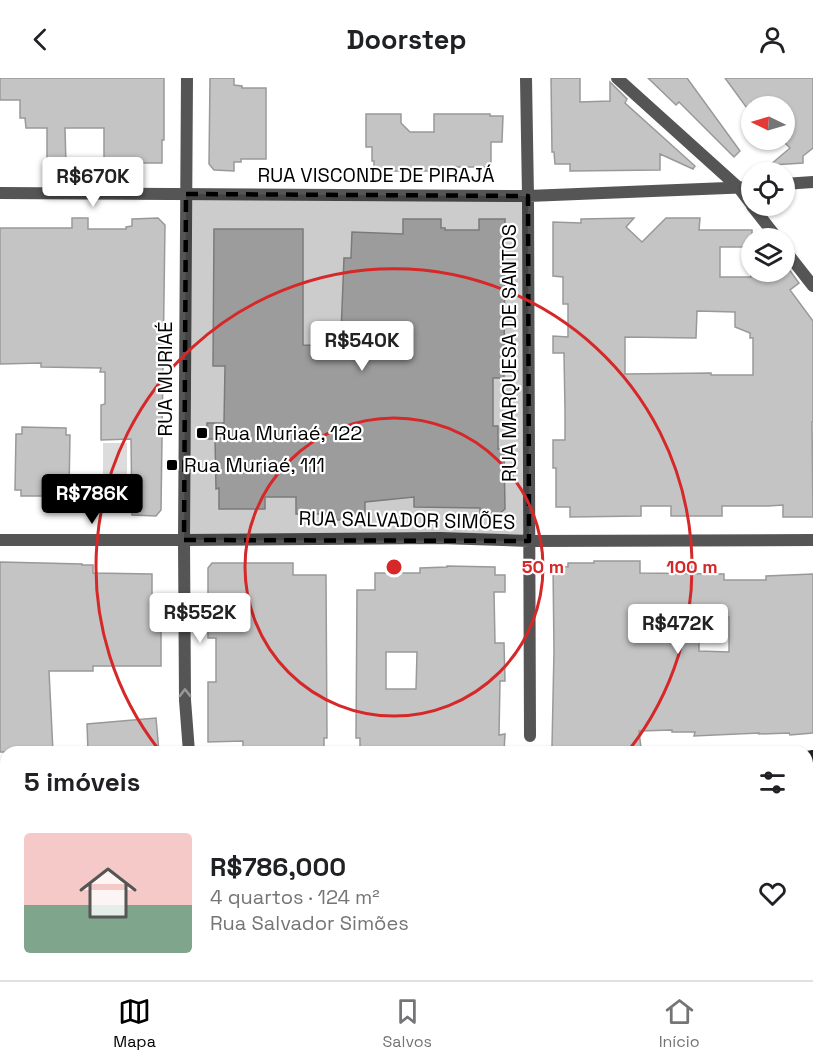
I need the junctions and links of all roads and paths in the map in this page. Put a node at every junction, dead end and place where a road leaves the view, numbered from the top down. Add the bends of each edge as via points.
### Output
1 (188, 78) edge
2 (526, 78) edge
3 (617, 78) edge
4 (813, 182) edge
5 (795, 183) edge
6 (741, 185) edge
7 (741, 188) edge
8 (0, 193) edge
9 (186, 194) junction
10 (528, 196) junction
11 (760, 216) edge
12 (769, 228) edge
13 (795, 263) edge
14 (813, 286) edge
15 (0, 540) edge
16 (184, 540) junction
17 (813, 540) edge
18 (529, 541) junction
19 (530, 736) dead end
20 (189, 746) edge

1 - 9 street, RUA MURIAÉ
2 - 10 street, RUA MARQUESA DE SANTOS
3 - 6 street
4 - 5 street
7 - 10 street, RUA VISCONDE DE PIRAJÁ
8 - 9 street, RUA VISCONDE DE PIRAJÁ
9 - 10 street, RUA VISCONDE DE PIRAJÁ
9 - 16 street, RUA MURIAÉ
10 - 18 street, RUA MARQUESA DE SANTOS
11 - 12 street
13 - 14 street
15 - 16 street, RUA SALVADOR SIMÕES
16 - 18 street, RUA SALVADOR SIMÕES via 440,537
20 -> 16 street, RUA MURIAÉ
17 - 18 street, RUA SALVADOR SIMÕES
18 - 19 street, RUA MARQUESA DE SANTOS

